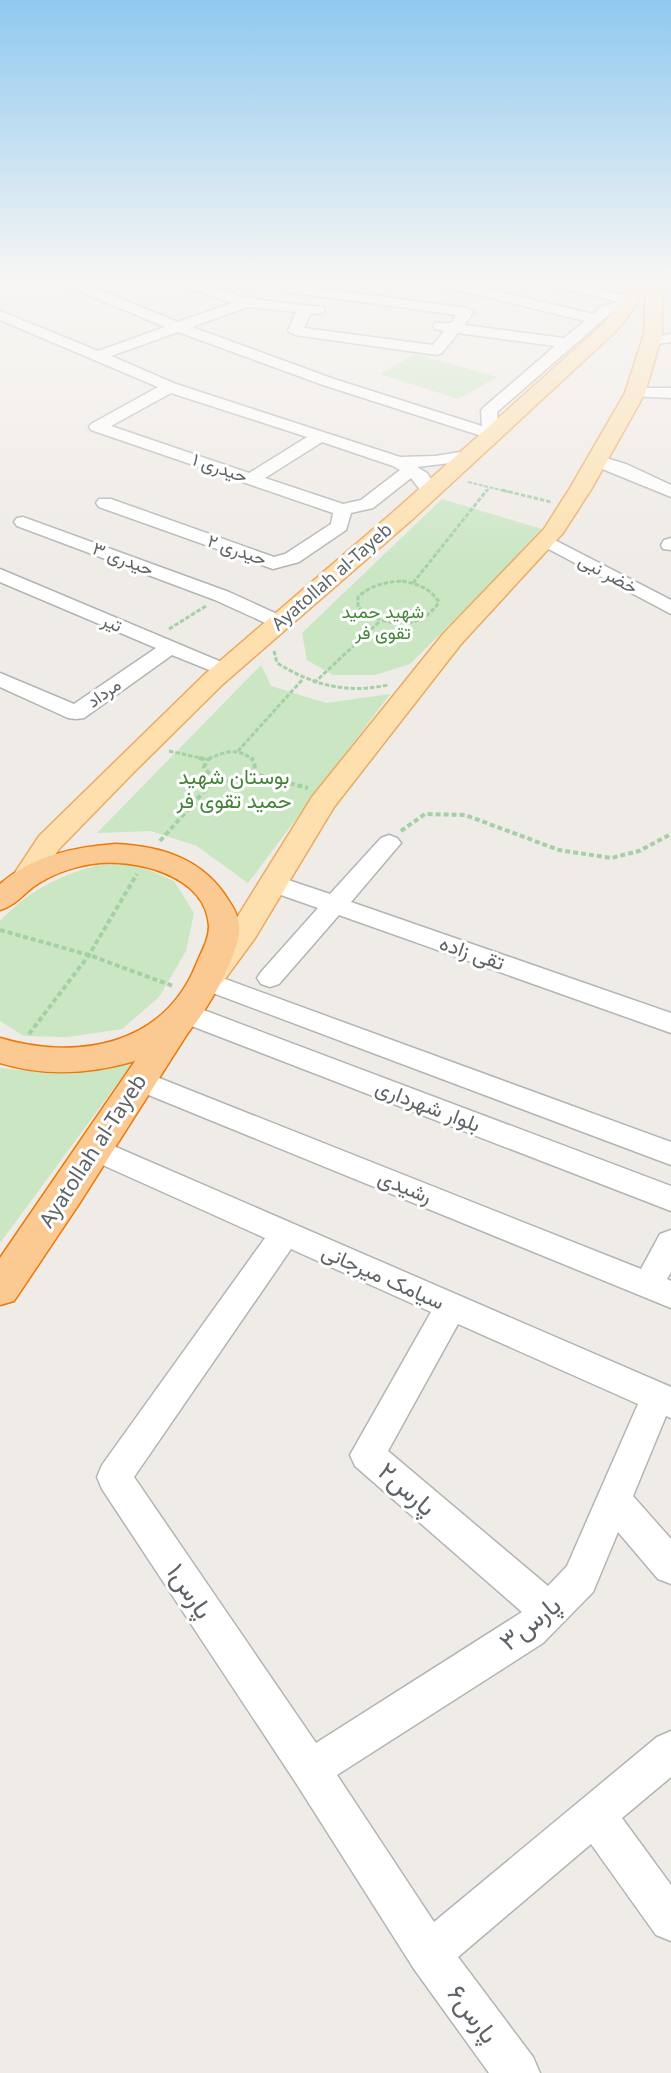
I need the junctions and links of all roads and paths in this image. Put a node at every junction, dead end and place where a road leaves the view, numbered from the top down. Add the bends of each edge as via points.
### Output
1 (146, 377) edge
2 (309, 377) edge
3 (527, 377) edge
4 (548, 377) edge
5 (638, 377) edge
6 (170, 387) junction
7 (635, 393) junction
8 (671, 393) edge
9 (491, 434) junction
10 (321, 436) junction
11 (600, 454) junction
12 (467, 456) junction
13 (405, 466) junction
14 (251, 479) junction
15 (666, 481) edge
16 (438, 483) junction
17 (490, 488) junction
18 (105, 503) dead end
19 (569, 507) junction
20 (342, 510) junction
21 (23, 522) dead end
22 (545, 540) junction
23 (0, 575) edge
24 (413, 583) junction
25 (222, 596) junction
26 (671, 608) edge
27 (380, 621) junction
28 (275, 626) junction
29 (162, 644) junction
30 (224, 670) junction
31 (424, 675) junction
32 (0, 679) edge
33 (302, 680) junction
34 (314, 683) junction
35 (145, 745) junction
36 (238, 751) junction
37 (207, 760) junction
38 (251, 773) junction
39 (215, 779) junction
40 (330, 793) junction
41 (671, 834) edge
42 (389, 843) joint
43 (147, 856) junction
44 (27, 877) junction
45 (273, 883) junction
46 (0, 900) edge
47 (335, 905) junction
48 (0, 930) edge
49 (89, 955) junction
50 (270, 978) dead end
51 (196, 996) junction
52 (671, 1023) edge
53 (7, 1053) edge
54 (139, 1080) junction
55 (95, 1149) junction
56 (671, 1154) edge
57 (671, 1199) edge
58 (285, 1233) junction
59 (671, 1243) edge
60 (0, 1289) edge
61 (659, 1290) edge
62 (451, 1307) junction
63 (664, 1401) edge
64 (615, 1502) junction
65 (671, 1566) edge
66 (549, 1611) junction
67 (671, 1752) edge
68 (310, 1769) junction
69 (595, 1815) junction
70 (671, 1920) edge
71 (429, 1954) junction
72 (517, 2073) edge

1 - 6 street
2 - 9 street
3 - 9 street via 489,411
4 - 9 main road, Ayatollah al-Tayeb
5 - 7 main road, Ayatollah al-Tayeb
6 - 10 street
6 - 14 street, حیدری ۱ via 97,427
7 - 8 street
7 - 11 main road, Ayatollah al-Tayeb
9 - 12 main road, Ayatollah al-Tayeb
10 - 13 street
10 - 14 street
11 - 15 street via 620,468
11 - 19 main road, Ayatollah al-Tayeb
12 - 13 street
12 - 16 main road, Ayatollah al-Tayeb
13 - 16 street
13 - 20 street via 367,504
14 - 20 street, حیدری ۱
16 - 17 path
16 - 28 main road, Ayatollah al-Tayeb
17 - 19 path
17 - 24 path
18 - 20 street, حیدری ۲ via 273,563 292,558 340,526
19 - 22 main road, Ayatollah al-Tayeb
21 - 25 street, حیدری ۳
22 - 26 street, خضر نبی
22 - 31 main road, Ayatollah al-Tayeb via 452,639
23 - 29 street, تیر
24 - 27 path via 382,582 358,597 358,607 368,617
24 - 27 path via 433,592 439,602 435,612 423,620 404,624
25 - 28 street, حیدری ۳
25 - 29 path
27 - 34 path
28 - 30 main road, Ayatollah al-Tayeb
28 - 33 path via 277,663
29 - 30 street, تیر
29 - 32 street, مرداد via 76,713
30 - 35 main road, Ayatollah al-Tayeb
31 - 34 path via 374,689 334,689
31 - 40 main road, Ayatollah al-Tayeb
33 - 34 path
33 - 36 path
35 - 37 path
35 - 44 main road, Ayatollah al-Tayeb via 49,843
36 - 37 path via 226,751
36 - 38 path via 254,761
37 - 39 path via 204,767
38 - 39 path via 239,780
38 - 40 path
39 - 43 path
40 - 45 main road, Ayatollah al-Tayeb
41 - 42 path via 639,851 612,858 558,850 465,815 425,814 406,825
42 - 47 street
43 - 44 highway via 102,853 76,858
43 - 49 path
43 - 51 highway via 191,875 209,892 220,913 224,929
44 - 46 highway
45 - 47 street, تقی زاده
45 - 51 main road, Ayatollah al-Tayeb via 244,931
47 - 50 street
47 - 52 street, تقی زاده
48 - 49 path
49 - 51 path
49 - 53 path
51 - 53 highway via 150,1041 125,1052 69,1060 40,1060
51 - 54 highway, Ayatollah al-Tayeb
51 - 56 street, بلوار شهرداری
51 - 57 street, بلوار شهرداری
54 - 55 highway, Ayatollah al-Tayeb
54 - 61 street, رشیدی
55 - 58 street, سیامک میرجانی
55 - 60 highway, Ayatollah al-Tayeb
58 - 62 street, سیامک میرجانی
58 - 68 street, پارس۱ via 114,1477
59 - 61 street
62 - 63 street, سیامک میرجانی
62 - 66 street, پارس۲ via 368,1455
63 - 64 street, پارس۳
64 - 65 street
64 - 66 street, پارس۳ via 580,1579
66 - 68 street, پارس۳ via 530,1630
67 - 69 street
68 - 71 street, پارس۱
69 - 70 street
69 - 71 street
71 - 72 street, پارس۶

